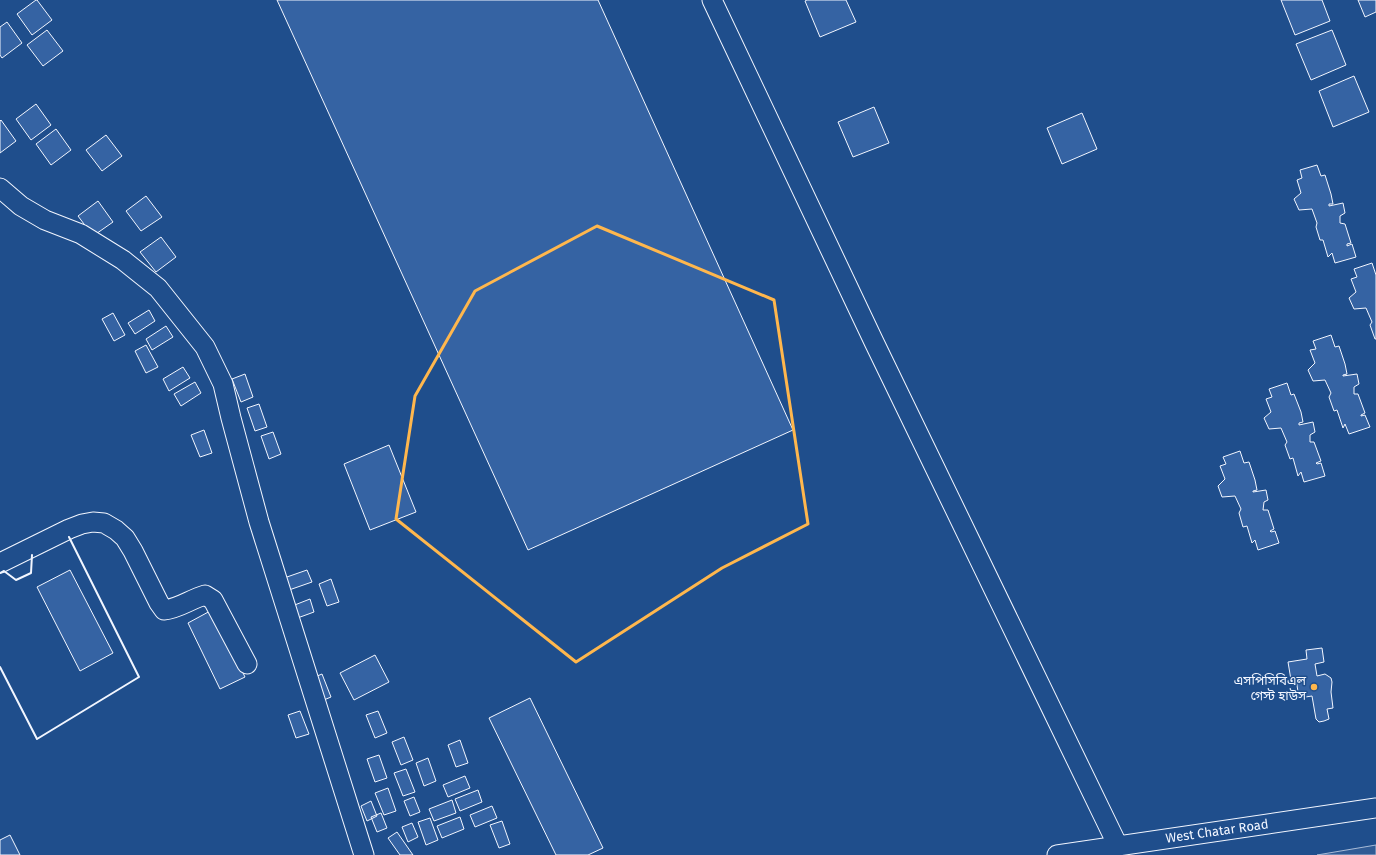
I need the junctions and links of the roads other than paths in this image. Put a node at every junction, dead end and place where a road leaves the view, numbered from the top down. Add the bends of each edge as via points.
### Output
1 (712, 0) edge
2 (0, 188) edge
3 (0, 563) edge
4 (247, 664) dead end
5 (1376, 808) edge
6 (1118, 846) junction
7 (364, 855) edge
8 (1057, 855) edge

1 - 6 street
2 - 7 street via 21,206 45,220 81,234 123,260 158,288 205,347 223,384 259,522
3 - 4 street via 68,528 93,522 104,523 125,538 164,610 205,595 213,600
5 - 6 street, West Chatar Road
6 - 8 street, West Chatar Road

